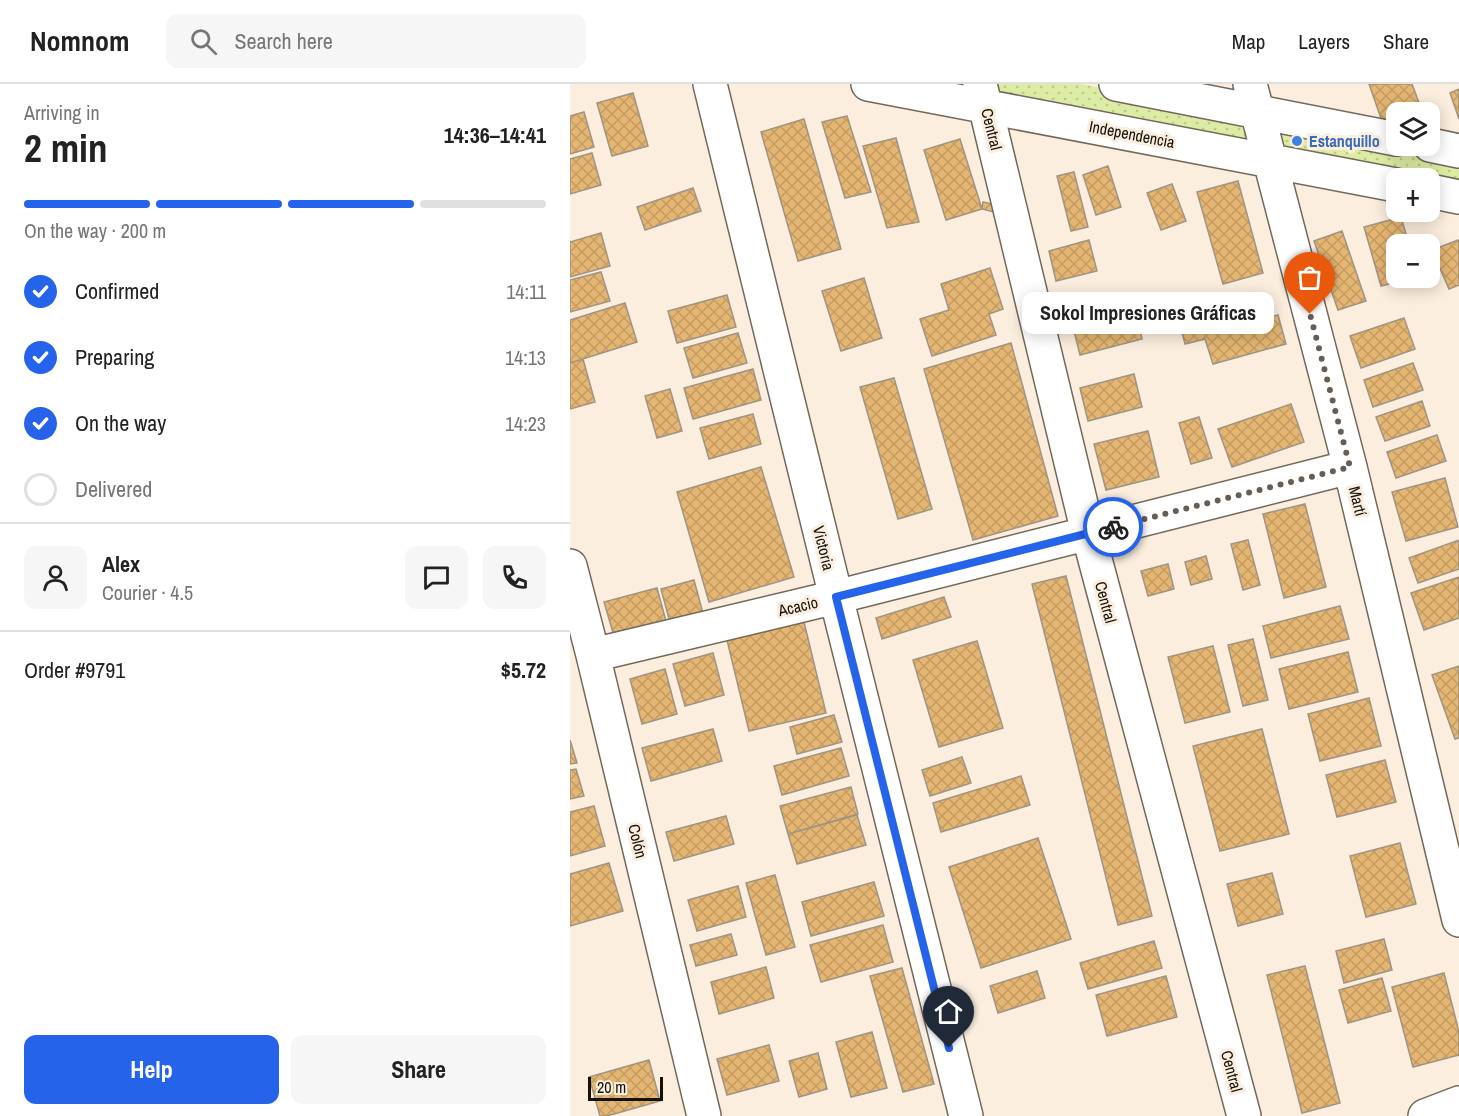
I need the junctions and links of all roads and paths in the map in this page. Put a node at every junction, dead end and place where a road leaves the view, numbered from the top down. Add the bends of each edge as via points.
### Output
1 (710, 84) edge
2 (868, 84) edge
3 (1116, 84) edge
4 (983, 95) edge
5 (1253, 97) edge
6 (1386, 136) edge
7 (1440, 147) edge
8 (1459, 151) edge
9 (1270, 161) junction
10 (1386, 183) edge
11 (1440, 193) edge
12 (1459, 197) edge
13 (1350, 467) junction
14 (1088, 533) junction
15 (570, 566) edge
16 (836, 597) junction
17 (593, 655) junction
18 (1459, 920) edge
19 (1459, 1102) edge
20 (704, 1116) edge
21 (966, 1116) edge
22 (1244, 1116) edge
23 (1425, 1116) edge

1 - 16 main road, Victoria
2 - 4 main road, Independencia
3 - 5 main road
4 - 9 main road, Independencia
4 - 14 main road, Central
5 - 6 main road
5 - 9 main road, Martí
7 - 8 main road
9 - 10 main road, Independencia
9 - 13 main road, Martí
11 - 12 main road
13 - 14 main road, Acacio
13 - 18 main road, Martí
14 - 16 main road, Acacio
14 - 22 main road, Central
15 - 17 main road, Colón
16 - 17 main road, Acacio
16 - 21 main road, Victoria
17 - 20 main road, Colón
19 - 23 main road

